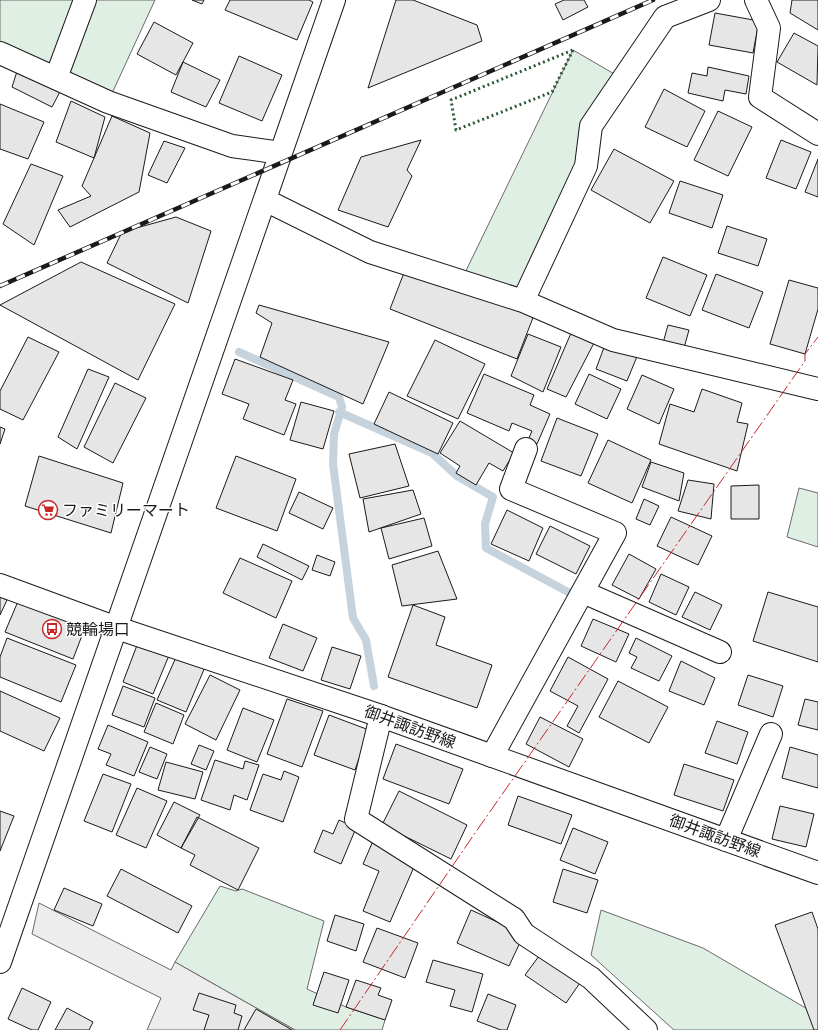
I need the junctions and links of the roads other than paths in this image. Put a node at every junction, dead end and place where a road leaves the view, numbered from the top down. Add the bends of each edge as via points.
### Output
1 (85, 0) edge
2 (334, 0) edge
3 (709, 0) edge
4 (756, 0) edge
5 (2, 59) edge
6 (56, 78) junction
7 (818, 134) edge
8 (281, 153) junction
9 (265, 200) junction
10 (523, 301) junction
11 (818, 389) edge
12 (526, 449) dead end
13 (0, 586) edge
14 (582, 592) junction
15 (117, 628) junction
16 (720, 652) dead end
17 (381, 716) junction
18 (770, 734) dead end
19 (492, 756) junction
20 (726, 840) junction
21 (818, 873) edge
22 (0, 962) edge
23 (646, 1030) edge

1 - 6 street
2 - 8 street
3 - 10 street via 665,17 591,126 586,166
4 - 7 street via 769,28 760,97
5 - 6 street
6 - 8 street via 108,102 232,146
8 - 9 street
9 - 10 street via 370,252
9 - 15 street
10 - 11 street via 614,340
12 - 14 street via 511,489 615,533
13 - 15 street, 御井諏訪野線
14 - 16 street
14 - 19 street
15 - 17 street, 御井諏訪野線
15 - 22 street
17 - 19 street, 御井諏訪野線
17 - 23 street via 356,819 514,919 524,934 591,978
18 - 20 street
19 - 20 street, 御井諏訪野線
20 - 21 street, 御井諏訪野線

